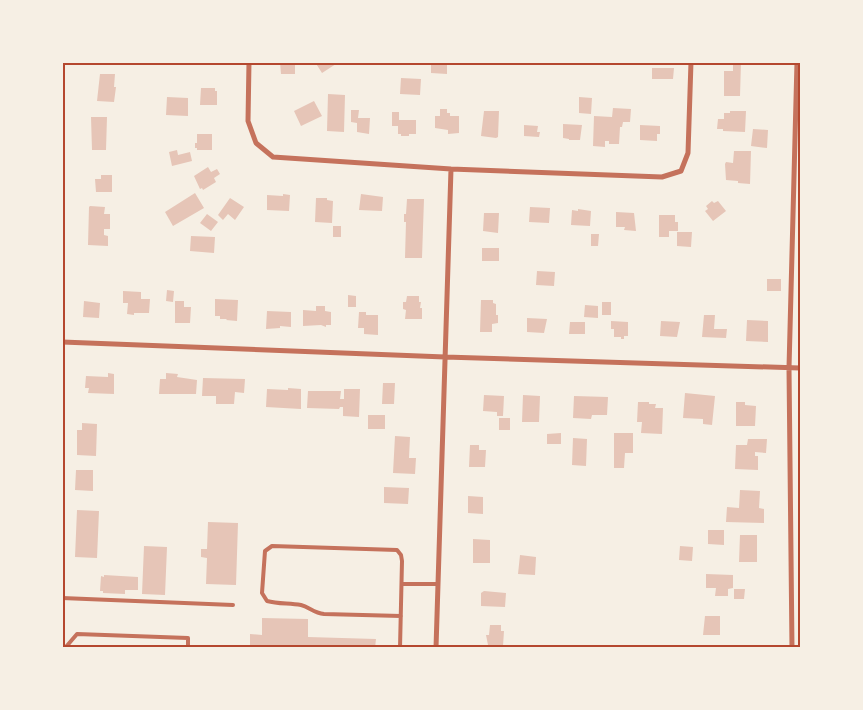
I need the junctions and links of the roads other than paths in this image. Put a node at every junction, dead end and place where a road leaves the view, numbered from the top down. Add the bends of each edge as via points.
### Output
1 (249, 62) edge
2 (691, 62) edge
3 (797, 62) edge
4 (798, 83) edge
5 (451, 168) junction
6 (62, 342) edge
7 (445, 357) junction
8 (789, 368) junction
9 (800, 368) edge
10 (402, 584) junction
11 (438, 584) junction
12 (62, 598) edge
13 (233, 605) dead end
14 (401, 616) junction
15 (66, 648) edge
16 (188, 648) edge
17 (400, 648) edge
18 (436, 648) edge
19 (792, 648) edge

1 - 5 street via 248,121 256,143 273,157
2 - 5 street via 688,153 681,171 662,177
3 - 4 street
4 - 8 street
5 - 7 street
6 - 7 street
7 - 8 street
7 - 11 street
8 - 9 street
8 - 19 street
10 - 11 lane
10 - 14 lane
10 - 14 lane via 402,561 397,550 272,546 264,551 262,593 267,601 300,605 324,614
11 - 18 street
12 - 13 lane
14 - 17 lane
15 - 16 lane via 77,634 188,638

